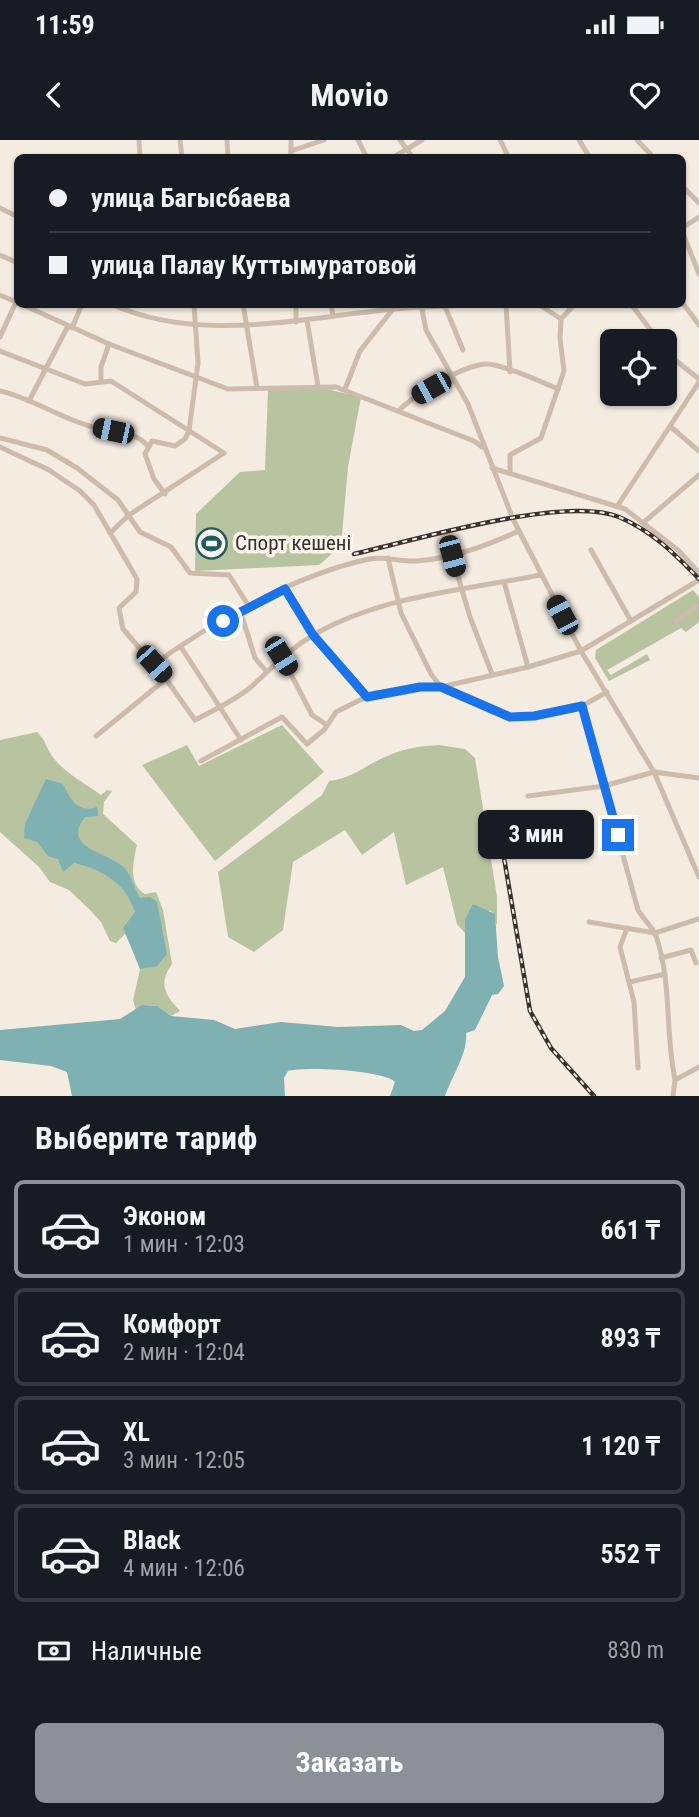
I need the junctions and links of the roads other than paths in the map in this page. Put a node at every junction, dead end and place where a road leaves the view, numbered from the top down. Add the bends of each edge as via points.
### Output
1 (291, 140) edge
2 (324, 140) edge
3 (400, 140) edge
4 (422, 140) edge
5 (637, 140) edge
6 (407, 150) junction
7 (291, 154) edge
8 (400, 154) edge
9 (410, 154) edge
10 (650, 154) edge
11 (686, 190) edge
12 (699, 203) edge
13 (686, 235) edge
14 (699, 274) edge
15 (686, 307) edge
16 (15, 308) edge
17 (35, 308) edge
18 (80, 308) edge
19 (121, 308) edge
20 (194, 308) edge
21 (244, 308) edge
22 (296, 308) edge
23 (332, 308) edge
24 (402, 308) edge
25 (421, 308) edge
26 (446, 308) edge
27 (506, 308) edge
28 (544, 308) edge
29 (571, 308) edge
30 (634, 308) edge
31 (393, 309) junction
32 (333, 316) junction
33 (561, 319) junction
34 (307, 320) junction
35 (296, 322) junction
36 (246, 325) junction
37 (699, 325) edge
38 (195, 326) junction
39 (70, 327) junction
40 (650, 329) edge
41 (0, 337) edge
42 (108, 344) junction
43 (463, 350) dead end
44 (0, 351) edge
45 (677, 362) edge
46 (46, 368) junction
47 (510, 372) junction
48 (453, 376) junction
49 (197, 380) junction
50 (101, 381) junction
51 (699, 381) edge
52 (317, 386) junction
53 (257, 388) junction
54 (345, 389) junction
55 (558, 389) junction
56 (0, 391) edge
57 (29, 401) junction
58 (398, 411) junction
59 (671, 427) junction
60 (189, 431) junction
61 (0, 438) edge
62 (148, 446) junction
63 (0, 447) edge
64 (483, 448) junction
65 (699, 452) edge
66 (492, 468) junction
67 (510, 473) junction
68 (699, 475) edge
69 (165, 494) junction
70 (618, 505) junction
71 (130, 515) junction
72 (644, 522) junction
73 (519, 531) junction
74 (110, 533) junction
75 (591, 550) dead end
76 (452, 556) junction
77 (388, 558) junction
78 (699, 573) edge
79 (540, 575) junction
80 (699, 580) edge
81 (505, 582) junction
82 (285, 589) junction
83 (461, 590) junction
84 (400, 601) junction
85 (248, 605) junction
86 (698, 606) edge
87 (240, 610) junction
88 (631, 621) junction
89 (676, 621) dead end
90 (313, 635) junction
91 (181, 647) junction
92 (581, 651) junction
93 (281, 656) junction
94 (154, 664) junction
95 (528, 667) junction
96 (266, 671) junction
97 (492, 674) junction
98 (166, 679) junction
99 (441, 687) junction
100 (607, 692) junction
101 (367, 697) junction
102 (582, 706) junction
103 (220, 707) junction
104 (327, 725) junction
105 (96, 736) dead end
106 (241, 740) junction
107 (201, 761) dead end
108 (654, 772) junction
109 (699, 778) edge
110 (604, 786) junction
111 (528, 796) dead end
112 (699, 877) edge
113 (699, 919) edge
114 (589, 922) dead end
115 (628, 928) junction
116 (655, 933) junction
117 (661, 958) junction
118 (696, 963) dead end
119 (665, 974) junction
120 (629, 982) junction
121 (699, 1067) edge
122 (638, 1068) dead end
123 (675, 1080) junction
124 (675, 1095) edge

1 - 7 street
2 - 7 street
3 - 6 street
4 - 6 street
5 - 10 street
6 - 8 street
6 - 9 street
11 - 12 street
13 - 14 street
15 - 37 street
16 - 41 street
17 - 39 street
18 - 39 street
19 - 38 street via 155,321
20 - 38 street
21 - 36 street
22 - 35 street
23 - 32 street
24 - 31 street
25 - 48 street via 426,330
26 - 43 street
27 - 47 street
28 - 33 street
29 - 33 street
30 - 40 street
31 - 32 street
31 - 54 street via 360,351
32 - 34 street
33 - 55 street via 564,371
34 - 35 street
34 - 52 street
35 - 36 street
36 - 38 street
36 - 53 street
38 - 49 street
39 - 42 street
39 - 46 street
42 - 49 street
42 - 50 street
44 - 46 street
45 - 51 street
46 - 50 street via 85,384
46 - 57 street
47 - 48 street via 484,364
47 - 55 street
48 - 58 street
48 - 64 street
49 - 53 street via 228,389
49 - 60 street
50 - 60 street via 111,381
51 - 59 street
52 - 53 street
52 - 54 street
54 - 58 street
55 - 67 street via 541,438 510,455
56 - 57 street
57 - 62 street via 89,426 126,430
58 - 64 street via 474,440
59 - 65 street
59 - 70 street
60 - 62 street via 175,446 152,441
60 - 69 street via 224,453
61 - 71 street via 47,450 118,500
62 - 69 street via 147,465
63 - 74 street via 80,491
64 - 66 street
66 - 67 street
66 - 73 street
67 - 70 street
68 - 72 street
69 - 71 street
70 - 72 street
71 - 74 street
71 - 85 street via 140,532 171,547 190,573 229,575
72 - 78 street
73 - 76 street
73 - 79 street
74 - 94 street via 137,579 136,592 119,608 119,618
75 - 88 street
76 - 77 street via 414,562
76 - 83 street
77 - 82 street via 369,559
77 - 84 street
79 - 81 street
79 - 92 street
80 - 88 street
81 - 83 street
81 - 95 street
82 - 85 street
82 - 90 street
83 - 84 street
83 - 97 street
84 - 90 street
84 - 99 street via 401,613
85 - 87 street
86 - 89 street
87 - 91 street
87 - 96 street via 255,658
88 - 92 street
90 - 93 street
90 - 101 street
91 - 94 street
91 - 103 street
92 - 95 street
92 - 100 street
93 - 96 street
93 - 104 street via 312,715
94 - 98 street
95 - 97 street
96 - 103 street
97 - 99 street
98 - 103 street via 195,720
98 - 105 street
99 - 101 street
99 - 102 street via 510,717
100 - 102 street
100 - 108 street
101 - 104 street via 336,712
102 - 110 street
103 - 106 street
104 - 106 street via 307,744 282,717
106 - 107 street
108 - 109 street
108 - 110 street
108 - 112 street
110 - 111 street
110 - 116 street via 638,910
113 - 116 street
114 - 115 street
115 - 116 street
115 - 120 street via 620,947
116 - 117 street
117 - 118 street via 691,950
117 - 119 street
119 - 120 street
119 - 123 street
120 - 122 street
121 - 123 street
123 - 124 street

